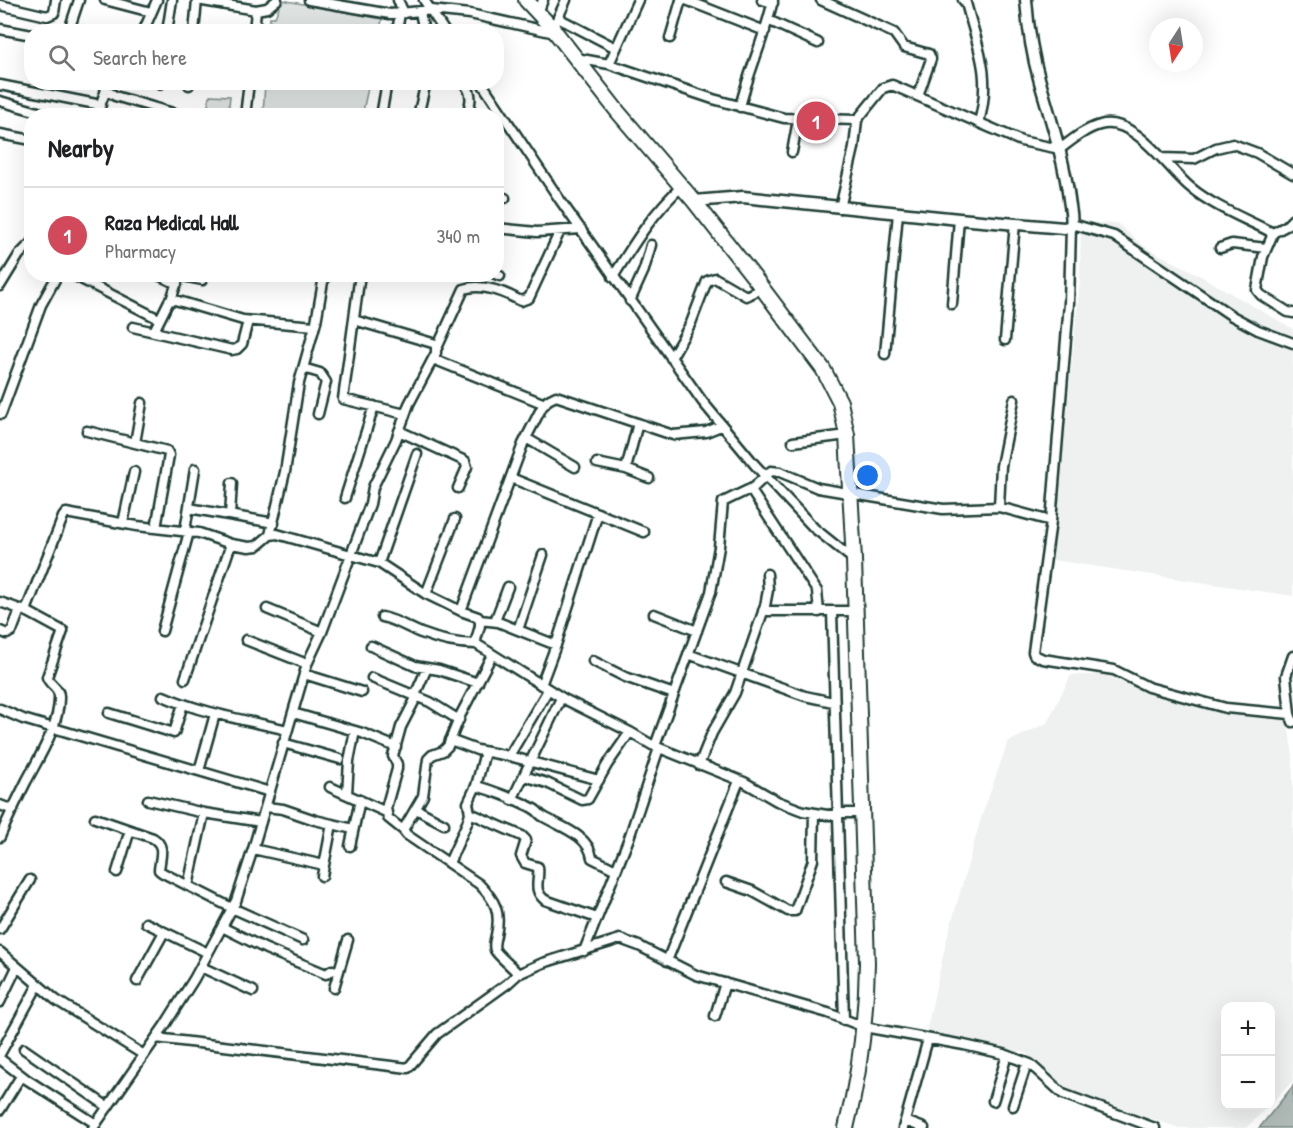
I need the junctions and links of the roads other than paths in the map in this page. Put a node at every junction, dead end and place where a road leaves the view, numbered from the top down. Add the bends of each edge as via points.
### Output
1 (56, 0) edge
2 (79, 0) edge
3 (105, 0) edge
4 (156, 0) edge
5 (172, 0) edge
6 (197, 0) edge
7 (278, 0) edge
8 (309, 0) edge
9 (398, 0) edge
10 (424, 0) edge
11 (526, 0) edge
12 (566, 0) edge
13 (638, 0) edge
14 (684, 0) edge
15 (762, 0) edge
16 (821, 0) edge
17 (963, 0) edge
18 (1026, 0) edge
19 (222, 2) edge
20 (773, 2) edge
21 (0, 5) edge
22 (541, 7) edge
23 (256, 10) junction
24 (431, 10) junction
25 (151, 12) junction
26 (420, 12) junction
27 (402, 13) junction
28 (768, 20) junction
29 (72, 24) edge
30 (146, 24) edge
31 (168, 24) edge
32 (195, 24) edge
33 (255, 24) edge
34 (399, 24) edge
35 (422, 24) edge
36 (440, 24) edge
37 (555, 27) junction
38 (0, 29) edge
39 (765, 31) junction
40 (24, 34) edge
41 (670, 38) dead end
42 (818, 43) dead end
43 (616, 48) junction
44 (575, 58) junction
45 (609, 64) junction
46 (0, 85) edge
47 (24, 90) edge
48 (25, 90) edge
49 (104, 90) edge
50 (109, 90) edge
51 (248, 90) edge
52 (386, 90) edge
53 (424, 90) edge
54 (469, 90) edge
55 (486, 90) edge
56 (918, 96) junction
57 (0, 101) edge
58 (101, 105) junction
59 (740, 106) junction
60 (24, 108) edge
61 (100, 108) edge
62 (156, 108) edge
63 (246, 108) edge
64 (382, 108) edge
65 (420, 108) edge
66 (468, 108) edge
67 (499, 108) edge
68 (504, 116) edge
69 (798, 120) junction
70 (857, 120) junction
71 (979, 122) junction
72 (0, 134) edge
73 (24, 138) edge
74 (1060, 149) junction
75 (792, 152) dead end
76 (1162, 158) junction
77 (1293, 174) edge
78 (682, 186) junction
79 (694, 201) junction
80 (840, 208) junction
81 (898, 213) junction
82 (959, 219) junction
83 (1293, 219) edge
84 (1015, 223) junction
85 (1071, 225) junction
86 (504, 229) edge
87 (581, 229) junction
88 (560, 231) junction
89 (1272, 234) junction
90 (651, 245) dead end
91 (1221, 248) dead end
92 (1266, 248) junction
93 (24, 250) edge
94 (614, 277) junction
95 (54, 282) edge
96 (87, 282) edge
97 (178, 282) edge
98 (324, 282) edge
99 (359, 282) edge
100 (0, 286) edge
101 (763, 288) junction
102 (171, 300) junction
103 (630, 301) junction
104 (952, 304) dead end
105 (1293, 313) edge
106 (159, 319) junction
107 (354, 320) junction
108 (248, 321) junction
109 (315, 326) junction
110 (133, 327) dead end
111 (154, 331) junction
112 (1005, 340) dead end
113 (1293, 343) edge
114 (437, 348) junction
115 (885, 354) dead end
116 (671, 358) junction
117 (433, 359) junction
118 (303, 368) junction
119 (1014, 400) dead end
120 (142, 404) dead end
121 (545, 404) junction
122 (374, 406) junction
123 (1, 414) edge
124 (318, 414) dead end
125 (405, 414) junction
126 (638, 423) junction
127 (722, 426) junction
128 (87, 431) dead end
129 (399, 431) junction
130 (848, 435) junction
131 (526, 438) junction
132 (793, 442) dead end
133 (135, 443) junction
134 (417, 454) dead end
135 (597, 463) dead end
136 (575, 467) dead end
137 (195, 469) dead end
138 (626, 469) junction
139 (134, 472) dead end
140 (766, 476) junction
141 (511, 478) junction
142 (649, 478) dead end
143 (232, 483) dead end
144 (458, 488) dead end
145 (750, 489) junction
146 (851, 492) junction
147 (345, 498) dead end
148 (999, 507) junction
149 (189, 508) junction
150 (598, 513) junction
151 (230, 516) junction
152 (455, 519) dead end
153 (1051, 521) junction
154 (123, 523) junction
155 (274, 523) junction
156 (156, 528) junction
157 (187, 531) junction
158 (644, 532) dead end
159 (270, 535) junction
160 (231, 544) junction
161 (351, 554) junction
162 (543, 555) dead end
163 (854, 560) junction
164 (379, 563) junction
165 (767, 574) dead end
166 (507, 587) dead end
167 (426, 594) junction
168 (0, 602) edge
169 (267, 609) dead end
170 (24, 611) junction
171 (461, 611) junction
172 (764, 611) junction
173 (832, 611) junction
174 (856, 611) junction
175 (819, 612) junction
176 (654, 614) dead end
177 (381, 617) dead end
178 (480, 620) junction
179 (495, 621) junction
180 (518, 630) junction
181 (0, 631) edge
182 (162, 631) dead end
183 (697, 631) junction
184 (322, 632) junction
185 (246, 640) dead end
186 (476, 644) junction
187 (556, 645) junction
188 (371, 646) dead end
189 (688, 654) junction
190 (492, 655) junction
191 (1293, 656) edge
192 (593, 661) dead end
193 (307, 664) junction
194 (427, 668) junction
195 (304, 674) junction
196 (741, 674) junction
197 (372, 678) dead end
198 (185, 679) dead end
199 (478, 683) junction
200 (544, 687) junction
201 (362, 692) dead end
202 (674, 694) junction
203 (163, 696) dead end
204 (416, 696) junction
205 (561, 698) junction
206 (833, 702) junction
207 (183, 704) junction
208 (0, 709) edge
209 (109, 713) dead end
210 (293, 713) junction
211 (215, 714) junction
212 (1291, 718) edge
213 (459, 720) junction
214 (53, 727) junction
215 (287, 730) junction
216 (356, 731) junction
217 (630, 732) junction
218 (450, 740) junction
219 (283, 743) junction
220 (396, 747) junction
221 (657, 747) junction
222 (485, 752) junction
223 (509, 756) junction
224 (340, 759) dead end
225 (531, 763) junction
226 (699, 765) junction
227 (199, 771) junction
228 (524, 776) junction
229 (599, 780) junction
230 (739, 781) junction
231 (476, 786) junction
232 (330, 787) dead end
233 (270, 792) junction
234 (347, 794) junction
235 (148, 800) dead end
236 (360, 800) junction
237 (512, 800) junction
238 (0, 805) edge
239 (266, 807) junction
240 (416, 809) junction
241 (12, 810) junction
242 (386, 812) junction
243 (204, 813) junction
244 (470, 813) junction
245 (814, 813) junction
246 (863, 813) junction
247 (837, 814) junction
248 (95, 818) dead end
249 (261, 822) junction
250 (332, 824) junction
251 (444, 824) dead end
252 (353, 829) junction
253 (130, 830) junction
254 (404, 830) junction
255 (0, 837) edge
256 (350, 846) dead end
257 (253, 849) junction
258 (448, 863) junction
259 (324, 865) junction
260 (616, 870) junction
261 (117, 872) dead end
262 (322, 876) dead end
263 (30, 880) dead end
264 (726, 882) dead end
265 (188, 886) junction
266 (232, 908) junction
267 (597, 918) junction
268 (146, 923) dead end
269 (222, 927) junction
270 (0, 929) edge
271 (164, 932) junction
272 (303, 940) dead end
273 (348, 940) dead end
274 (584, 951) junction
275 (0, 952) edge
276 (208, 953) junction
277 (667, 961) junction
278 (17, 967) junction
279 (201, 967) junction
280 (339, 971) junction
281 (518, 974) junction
282 (137, 981) dead end
283 (725, 983) junction
284 (38, 985) junction
285 (334, 988) dead end
286 (253, 991) dead end
287 (0, 1002) edge
288 (716, 1016) dead end
289 (844, 1020) junction
290 (864, 1027) junction
291 (156, 1038) junction
292 (928, 1039) junction
293 (24, 1049) dead end
294 (0, 1054) edge
295 (144, 1055) junction
296 (1007, 1055) junction
297 (0, 1059) edge
298 (1027, 1063) junction
299 (21, 1076) junction
300 (993, 1101) dead end
301 (1013, 1106) dead end
302 (108, 1107) junction
303 (0, 1110) edge
304 (904, 1124) edge
305 (94, 1126) edge
306 (846, 1128) edge
307 (924, 1128) edge
308 (1155, 1128) edge

1 - 21 street via 54,13 47,16
2 - 29 street
3 - 25 street
4 - 25 street
5 - 31 street
6 - 19 street
6 - 32 street
7 - 23 street
8 - 27 street
9 - 27 street
10 - 24 street
11 - 22 main road
12 - 37 street
13 - 43 street
14 - 39 street
14 - 41 street
15 - 20 street
16 - 56 street via 894,33 904,47 928,54 931,59
17 - 71 street via 985,75
18 - 74 street via 1035,63
19 - 23 street
20 - 28 street
22 - 37 main road
23 - 33 street
24 - 26 street
24 - 36 street
24 - 37 street
25 - 30 street
26 - 27 street
26 - 35 street
27 - 34 street
28 - 39 street
28 - 42 street
37 - 43 street
37 - 44 main road
38 - 40 street
39 - 59 street
43 - 45 street
44 - 45 street
44 - 78 main road
45 - 59 street
46 - 47 street
48 - 58 street
49 - 58 street
50 - 62 street via 115,96
51 - 63 street
52 - 64 street
53 - 65 street
54 - 66 street
55 - 67 street
56 - 70 street via 887,86
56 - 71 street
57 - 60 street
58 - 61 street
59 - 69 street
68 - 87 street
69 - 70 street
69 - 75 street
70 - 80 street
71 - 74 street via 1021,141
72 - 73 street
74 - 76 street via 1088,130 1110,124 1129,131
74 - 85 street
76 - 77 street via 1194,159 1233,144
76 - 89 street via 1192,189
78 - 79 main road
78 - 94 street via 644,228
79 - 80 street via 742,197
79 - 101 main road
80 - 81 street
81 - 82 street
81 - 115 street
82 - 84 street
82 - 104 street
83 - 89 street
84 - 85 street via 1064,228
84 - 112 street
85 - 113 street via 1114,236 1232,316
85 - 153 street via 1069,303
86 - 88 street
87 - 88 street
87 - 94 street
88 - 114 street via 526,301 495,290 464,289
89 - 92 street
90 - 103 street
91 - 92 street via 1232,244
92 - 105 street via 1257,290
93 - 100 street
94 - 103 street
95 - 123 street via 41,305
96 - 106 street
97 - 102 street
98 - 109 street
99 - 107 street
101 - 116 street via 746,296 715,278 707,281 691,323
101 - 130 main road via 823,369 840,402
102 - 106 street
102 - 108 street
103 - 116 street
106 - 111 street
107 - 114 street via 436,344
107 - 122 street via 342,399
108 - 109 street
108 - 111 street via 242,344 232,350
109 - 118 street
110 - 111 street
114 - 117 street
116 - 127 street
117 - 121 street
117 - 125 street
118 - 124 street via 320,373 326,382
118 - 155 street
119 - 148 street via 1001,466
120 - 133 street
121 - 126 street via 556,396
121 - 131 street
122 - 125 street
122 - 147 street
125 - 129 street
126 - 127 street via 681,435
126 - 138 street
127 - 140 street
128 - 133 street
129 - 144 street via 465,461 467,467
129 - 161 street via 373,487
130 - 132 street
130 - 146 main road
131 - 136 street
131 - 141 street
133 - 156 street via 164,450 169,455
134 - 164 street
135 - 138 street
137 - 149 street
138 - 142 street
139 - 154 street
140 - 145 street
140 - 146 street via 775,471 818,488
140 - 163 street via 814,528
141 - 150 street
141 - 171 street
143 - 151 street
145 - 175 street via 817,591
145 - 183 street via 723,502 711,592
146 - 148 street via 943,509
146 - 163 main road
148 - 153 street
149 - 151 street
149 - 157 street
150 - 158 street
150 - 187 street
151 - 155 street
152 - 167 street
153 - 212 street via 1034,656 1114,670 1148,687 1232,710
154 - 156 street
154 - 170 street via 66,513
155 - 159 street
156 - 157 street
157 - 160 street
157 - 182 street
159 - 160 street via 257,546
159 - 161 street
160 - 198 street
161 - 164 street
161 - 184 street
162 - 180 street
163 - 174 main road
164 - 167 street
165 - 172 street
166 - 179 street
167 - 171 street
168 - 170 street
169 - 184 street
170 - 181 street via 9,634
170 - 214 street via 63,631 47,677 59,697
171 - 178 street
172 - 175 street
172 - 196 street
173 - 174 street
173 - 175 street
173 - 206 street
174 - 246 main road
176 - 183 street
177 - 186 street via 452,643
178 - 179 street
178 - 186 street
179 - 180 street
180 - 187 street
183 - 189 street
184 - 193 street
185 - 193 street
186 - 190 street
187 - 200 street
188 - 194 street
189 - 196 street
189 - 202 street
190 - 199 street
190 - 200 street
191 - 212 street via 1287,676
192 - 202 street
193 - 195 street
194 - 199 street
194 - 204 street
195 - 201 street
195 - 210 street
196 - 206 street
196 - 226 street
197 - 204 street
199 - 213 street
200 - 205 street
200 - 223 street
202 - 221 street
203 - 207 street
204 - 213 street
204 - 220 street
205 - 217 street
205 - 225 street
206 - 247 street
207 - 209 street via 174,733
207 - 211 street
208 - 214 street
210 - 215 street
210 - 216 street
211 - 215 street
211 - 227 street
213 - 218 street
214 - 227 street
214 - 241 street
215 - 219 street
216 - 220 street
216 - 234 street
217 - 221 street
217 - 229 street
218 - 222 street
218 - 240 street via 443,751 428,759 423,796
219 - 224 street
219 - 233 street
220 - 242 street via 393,756 397,769
221 - 226 street
221 - 260 street
222 - 223 street
222 - 231 street
223 - 225 street
225 - 228 street
225 - 229 street
226 - 230 street
227 - 233 street
228 - 229 street via 582,800 588,799
228 - 237 street
230 - 245 street via 777,801
230 - 277 street
231 - 237 street
231 - 244 street via 468,803
232 - 234 street
233 - 239 street
234 - 236 street
235 - 243 street
236 - 242 street
236 - 252 street
237 - 260 street via 569,830 587,845 592,858
238 - 241 street
239 - 249 street
239 - 250 street
240 - 251 street
240 - 254 street
241 - 255 street
242 - 254 street
243 - 249 street
243 - 265 street
244 - 258 street
244 - 267 street via 526,840 521,856 525,863 538,867 539,896
245 - 247 street
245 - 264 street via 812,864 795,911
246 - 247 street
246 - 290 main road via 867,963
247 - 289 street
248 - 253 street
249 - 257 street
250 - 252 street
250 - 259 street
252 - 256 street
253 - 261 street
253 - 265 street via 159,842 159,870
254 - 258 street
257 - 259 street
257 - 266 street
258 - 281 street via 489,894 499,919 495,950
259 - 262 street
260 - 267 street
263 - 270 street
265 - 266 street
266 - 269 street
266 - 272 street
267 - 274 street
268 - 271 street
269 - 276 street
269 - 280 street via 326,974
271 - 276 street
271 - 282 street
273 - 280 street
274 - 277 street via 620,939
274 - 281 street
275 - 278 street
276 - 279 street
277 - 283 street
278 - 284 street
278 - 287 street
279 - 286 street
279 - 291 street
280 - 285 street
281 - 291 street via 437,1034 408,1068
283 - 288 street
283 - 289 street
284 - 294 street
284 - 295 street
289 - 290 street
290 - 292 street
290 - 306 main road
291 - 295 street
292 - 296 street
292 - 304 street
293 - 302 street
295 - 302 street
296 - 298 street
296 - 300 street
297 - 299 street
298 - 301 street
298 - 308 street via 1063,1094
299 - 303 street
299 - 305 street
302 - 305 street
304 - 307 street

